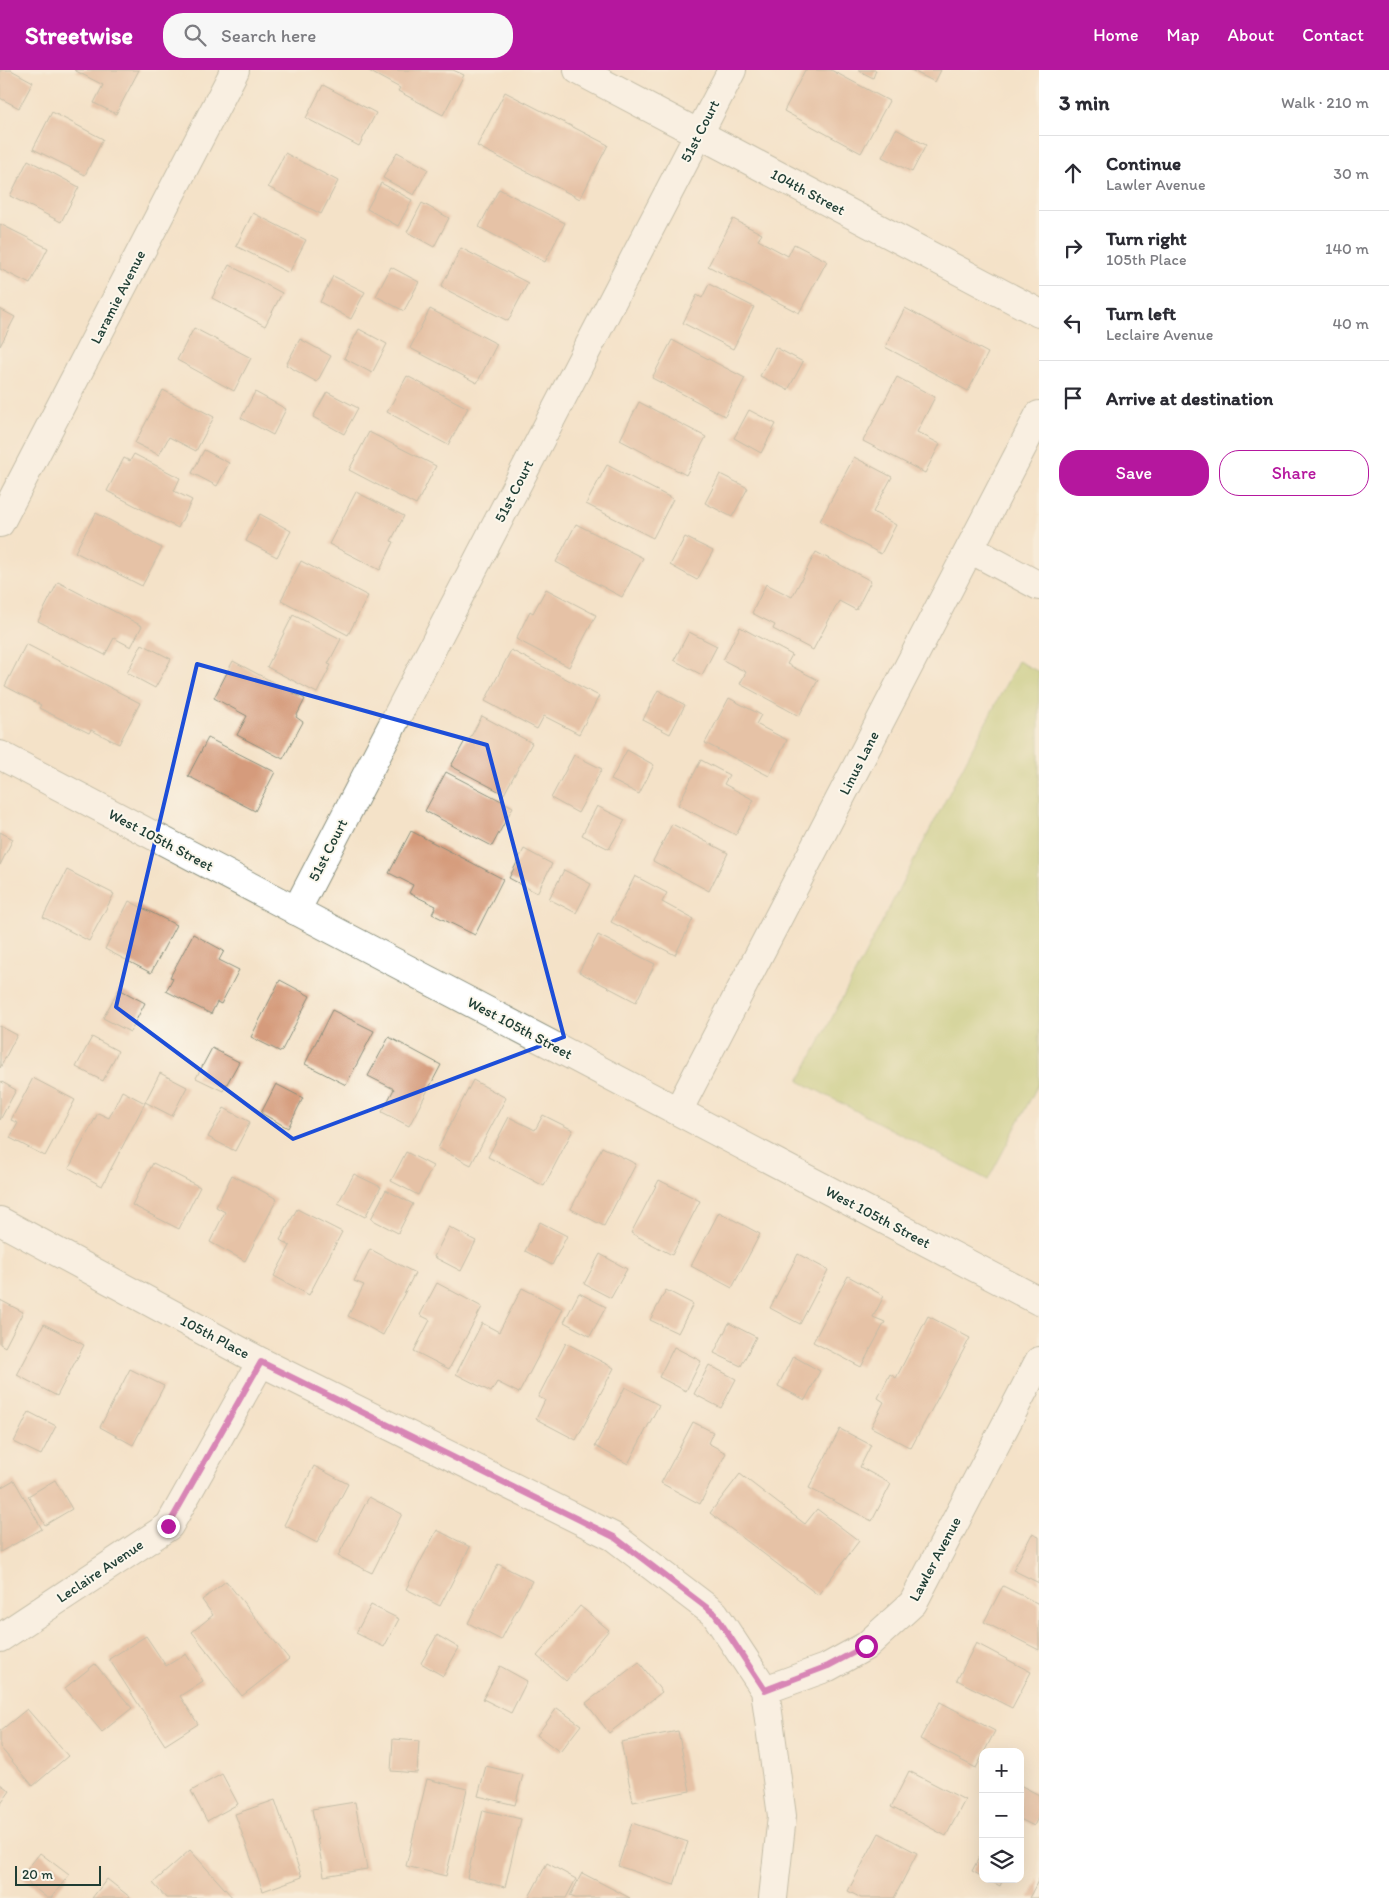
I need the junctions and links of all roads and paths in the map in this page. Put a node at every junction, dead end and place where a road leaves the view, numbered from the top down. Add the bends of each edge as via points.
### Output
1 (235, 70) edge
2 (578, 70) edge
3 (732, 70) edge
4 (698, 134) junction
5 (1039, 313) edge
6 (1039, 415) edge
7 (0, 523) edge
8 (970, 549) junction
9 (1039, 586) edge
10 (0, 755) edge
11 (296, 911) junction
12 (678, 1111) junction
13 (0, 1221) edge
14 (1039, 1301) edge
15 (1039, 1361) edge
16 (261, 1362) junction
17 (0, 1638) edge
18 (765, 1690) junction
19 (773, 1898) edge

1 - 7 street, Laramie Avenue
2 - 4 street, 104th Street
3 - 4 street, 51st Court
4 - 5 street, 104th Street
4 - 11 street, 51st Court
6 - 8 street, Linus Lane
8 - 9 street
8 - 12 street, Linus Lane
10 - 11 street, West 105th Street
11 - 12 street, West 105th Street
12 - 14 street, West 105th Street
13 - 16 street, 105th Place
15 - 18 street, Lawler Avenue via 913,1603 866,1646 828,1666
16 - 17 street, Leclaire Avenue via 168,1526
16 - 18 street, 105th Place via 614,1537 715,1614
18 - 19 street via 782,1816

